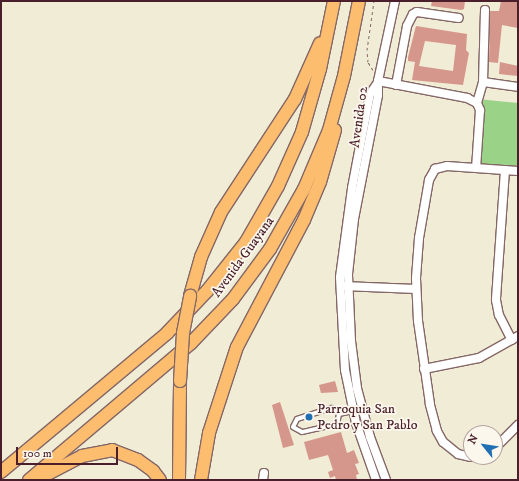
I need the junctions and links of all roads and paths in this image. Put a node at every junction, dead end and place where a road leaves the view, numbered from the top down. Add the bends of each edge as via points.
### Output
1 (334, 1) edge
2 (359, 1) edge
3 (374, 1) edge
4 (395, 1) edge
5 (485, 10) dead end
6 (331, 14) junction
7 (459, 18) dead end
8 (344, 76) junction
9 (379, 77) junction
10 (484, 82) junction
11 (396, 84) junction
12 (518, 87) edge
13 (478, 103) junction
14 (476, 168) junction
15 (505, 170) junction
16 (518, 171) edge
17 (344, 286) junction
18 (416, 289) junction
19 (515, 338) edge
20 (424, 369) junction
21 (353, 411) junction
22 (339, 414) junction
23 (518, 425) edge
24 (503, 440) edge
25 (463, 454) edge
26 (1, 472) edge
27 (381, 479) edge
28 (29, 480) edge
29 (37, 480) edge
30 (160, 480) edge
31 (178, 480) edge
32 (200, 480) edge

1 - 6 main road, Avenida Guayana
2 - 8 main road, Avenida Guayana
3 - 9 path via 367,57 371,69
4 - 9 street, Avenida 02
5 - 10 street
6 - 26 main road, Avenida Guayana via 314,93 297,145 272,200 238,253 207,291 167,333
6 - 31 main road, bridge via 294,99 218,217 201,257 183,333
7 - 11 street via 418,12 413,14 407,26
8 - 28 main road, Avenida Guayana via 328,130 304,189 284,226 246,283 191,343
8 - 32 main road via 335,132 320,182 292,243 237,347 209,433
9 - 11 street
9 - 17 street, Avenida 02
10 - 12 street
10 - 13 street
11 - 13 street via 467,98
13 - 14 street via 480,110
14 - 15 street
14 - 18 street via 442,166 431,174 419,238
15 - 16 street
15 - 19 street via 496,300 499,315
17 - 18 street
17 - 21 street, Avenida 02 via 342,343
17 - 27 street, Avenida 02 via 357,388
18 - 20 street
19 - 20 street via 479,358
20 - 25 street via 440,436 454,451
21 - 22 lane
21 - 27 street, Avenida 02
22 - 22 lane via 331,408 297,419 293,427 302,432 334,425 339,421
23 - 24 street
29 - 30 main road via 82,456 112,450 130,455 146,464

